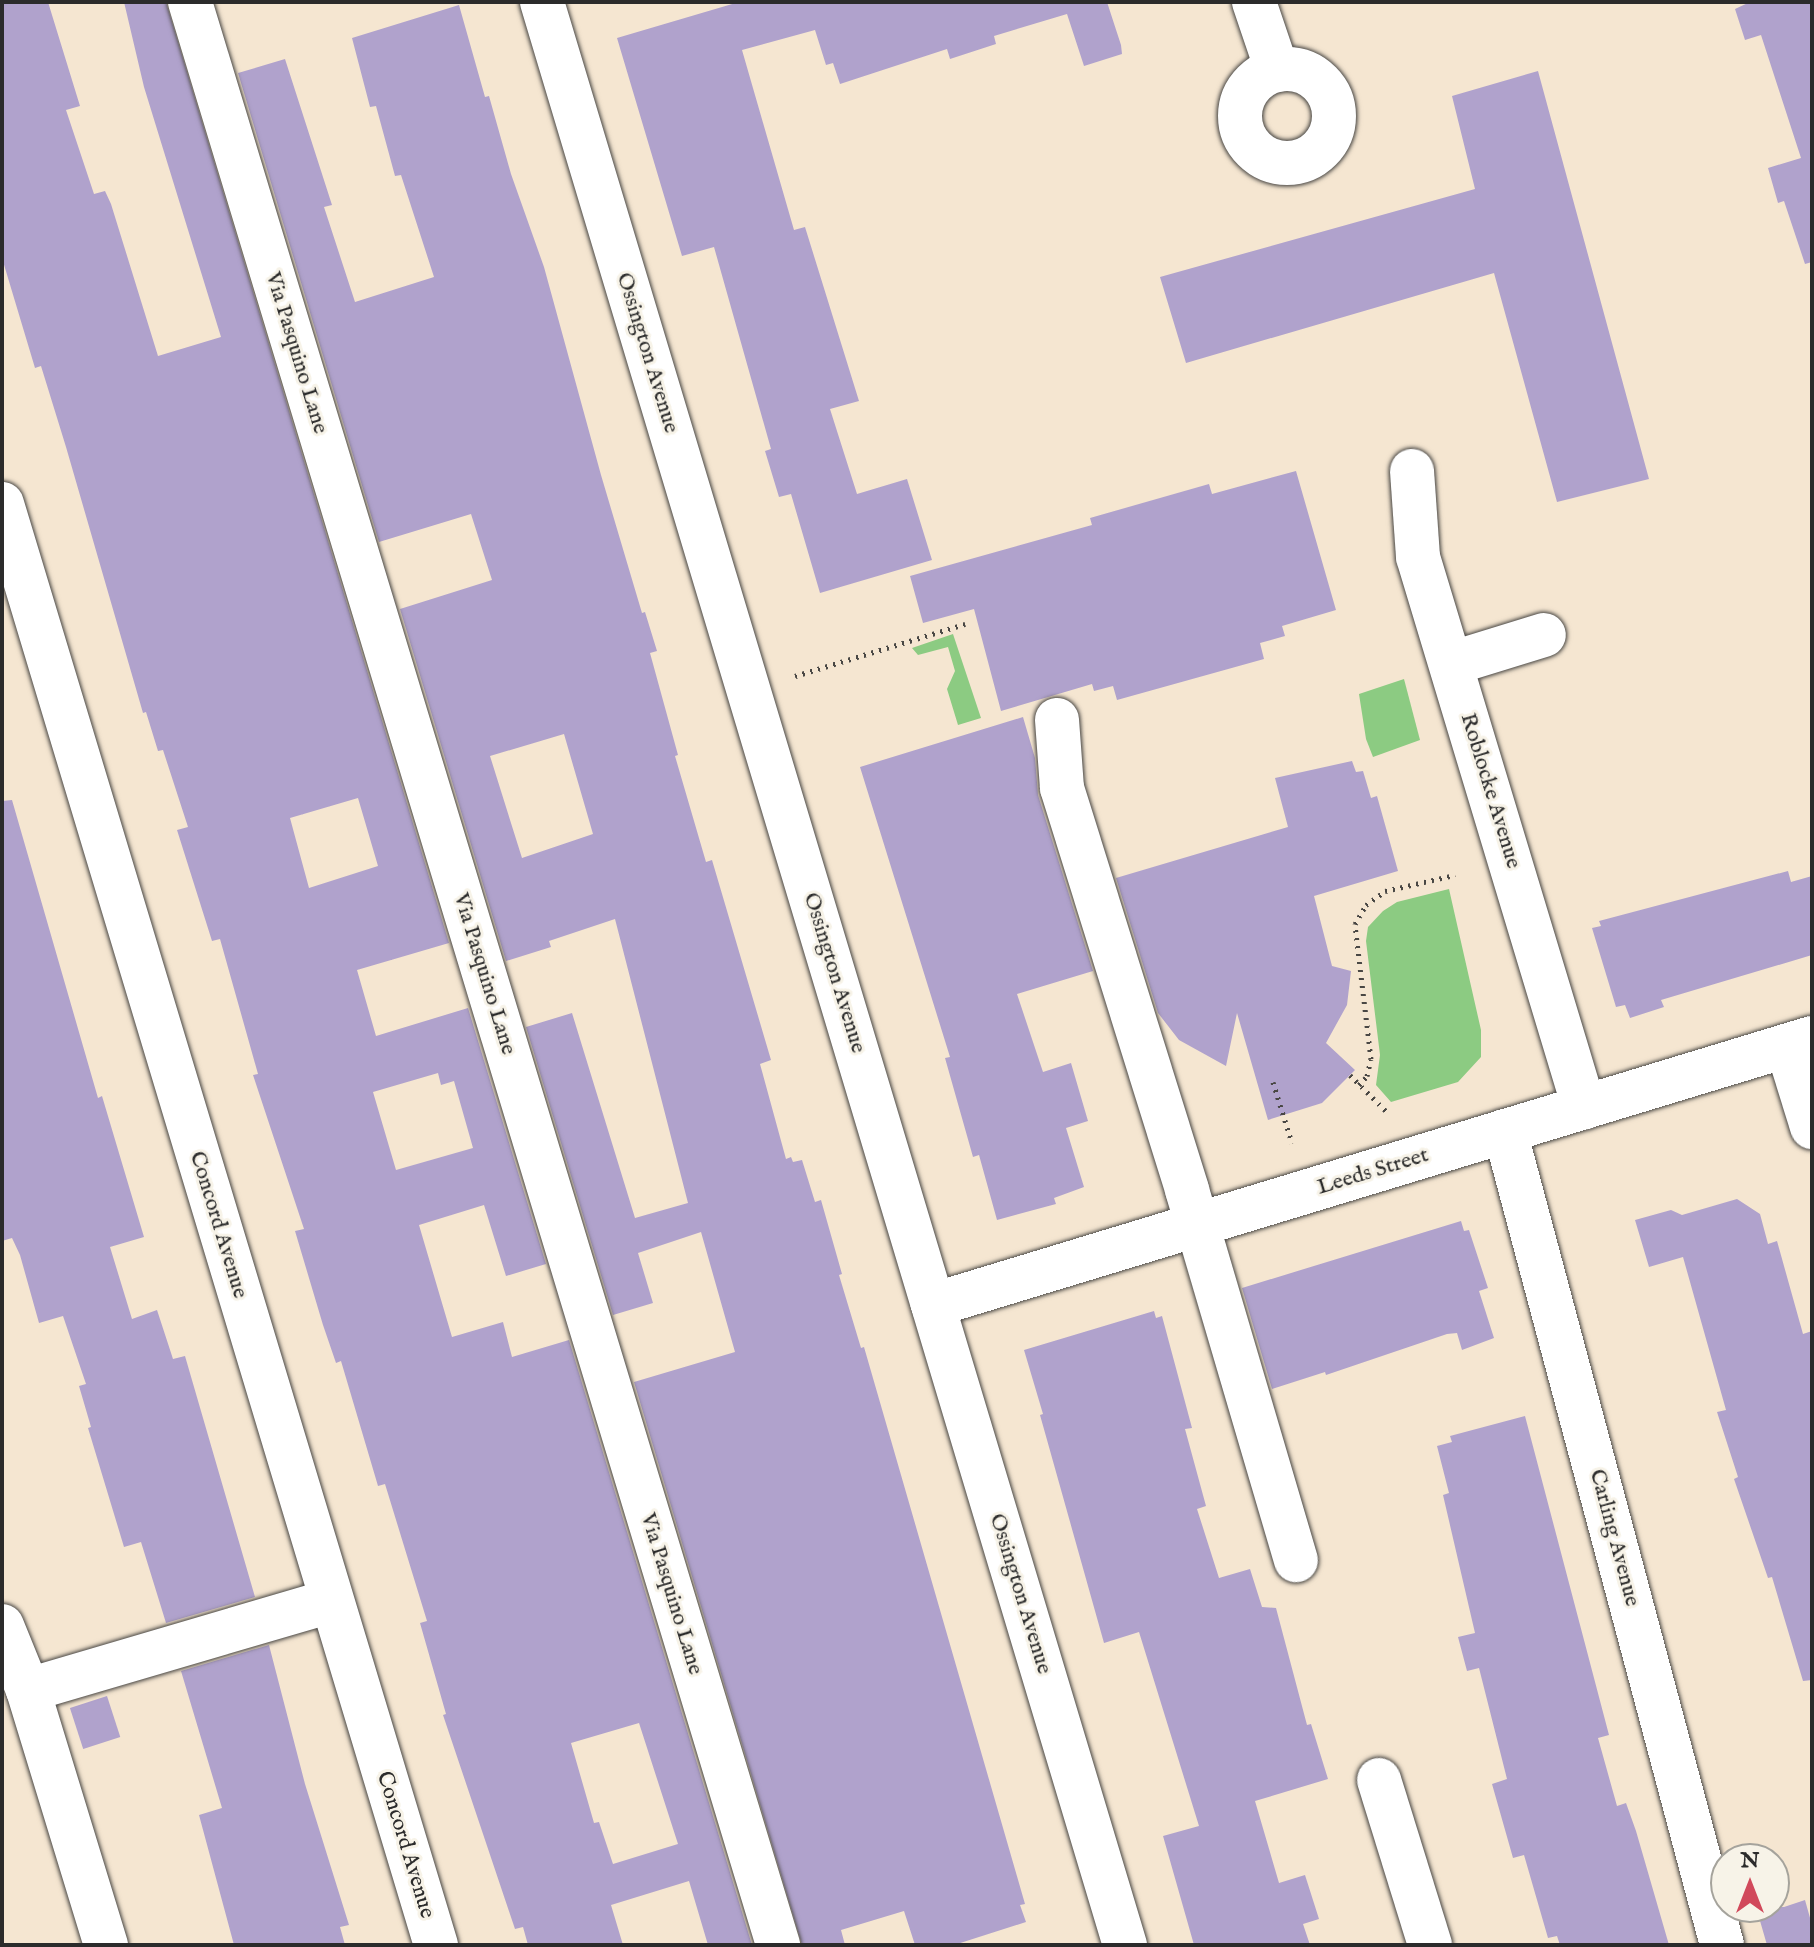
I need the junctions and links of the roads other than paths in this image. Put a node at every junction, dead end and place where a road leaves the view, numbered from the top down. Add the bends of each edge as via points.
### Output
1 (190, 2) edge
2 (542, 2) edge
3 (1254, 2) edge
4 (1277, 70) dead end
5 (1412, 471) dead end
6 (2, 504) edge
7 (1544, 635) dead end
8 (1453, 663) junction
9 (1057, 720) dead end
10 (1800, 1042) edge
11 (1584, 1107) junction
12 (1812, 1127) edge
13 (1505, 1131) junction
14 (1197, 1225) junction
15 (933, 1305) junction
16 (1296, 1560) dead end
17 (331, 1601) junction
18 (2, 1626) edge
19 (28, 1690) junction
20 (1379, 1780) dead end
21 (106, 1945) edge
22 (436, 1945) edge
23 (778, 1945) edge
24 (1125, 1945) edge
25 (1430, 1945) edge
26 (1722, 1945) edge

1 - 23 street, Via Pasquino Lane
2 - 15 street, Ossington Avenue
3 - 4 street
5 - 8 street, Roblocke Avenue via 1418,557
6 - 17 street, Concord Avenue
7 - 8 street
8 - 11 street, Roblocke Avenue
9 - 14 street via 1062,788
10 - 11 street, Leeds Street
10 - 12 street
11 - 13 street, Leeds Street
13 - 14 street, Leeds Street
13 - 26 street, Carling Avenue
14 - 15 street, Leeds Street
14 - 16 street
15 - 24 street, Ossington Avenue
17 - 19 street
17 - 22 street, Concord Avenue
18 - 19 street
19 - 21 street
20 - 25 street

